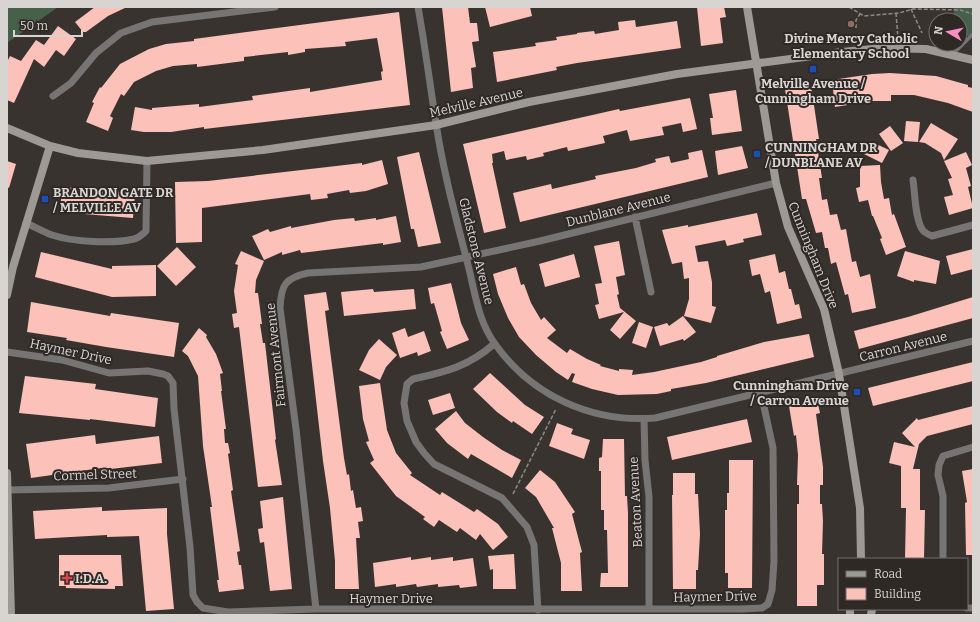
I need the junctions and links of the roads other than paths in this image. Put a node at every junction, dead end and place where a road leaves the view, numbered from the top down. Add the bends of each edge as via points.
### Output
1 (275, 7) edge
2 (418, 7) edge
3 (747, 7) edge
4 (973, 34) edge
5 (952, 54) junction
6 (973, 60) edge
7 (755, 63) junction
8 (53, 96) dead end
9 (436, 125) junction
10 (7, 128) edge
11 (50, 146) junction
12 (147, 161) junction
13 (913, 180) dead end
14 (776, 183) junction
15 (635, 217) junction
16 (26, 223) junction
17 (973, 225) edge
18 (466, 256) junction
19 (651, 292) dead end
20 (7, 295) edge
21 (973, 341) edge
22 (494, 344) junction
23 (7, 352) edge
24 (839, 374) junction
25 (761, 393) junction
26 (644, 419) junction
27 (973, 447) edge
28 (7, 473) edge
29 (183, 479) junction
30 (7, 490) edge
31 (861, 558) edge
32 (943, 558) edge
33 (649, 608) junction
34 (316, 609) junction
35 (538, 610) junction
36 (11, 615) edge

1 - 8 street via 152,22 121,33 96,53 71,83
2 - 9 street, Gladstone Avenue
3 - 7 street, Cunningham Drive
4 - 5 lane
5 - 6 street, Melville Avenue
5 - 7 street, Melville Avenue via 926,49 899,48
7 - 9 street, Melville Avenue via 677,74 529,102
7 - 14 street, Cunningham Drive
9 - 12 street, Melville Avenue via 263,150
9 - 18 street, Gladstone Avenue
10 - 11 street, Melville Avenue
11 - 12 street, Melville Avenue via 78,153
11 - 16 street
12 - 16 street via 146,231 141,237 115,240 75,239 54,235
13 - 17 street via 919,221 925,234 932,236
14 - 15 street, Dunblane Avenue
14 - 24 street, Cunningham Drive via 788,227 824,309
15 - 18 street, Dunblane Avenue via 540,241
15 - 19 street
16 - 20 street
18 - 22 street, Gladstone Avenue via 476,304
18 - 34 street, Fairmont Avenue via 421,267 308,273 294,276 286,282 282,291 280,308
21 - 24 street, Carron Avenue
22 - 26 street, Gladstone Avenue via 513,365 552,397 570,406 603,414
22 - 35 street via 460,367 413,379 407,384 405,411 416,442 434,464 502,498 527,527 534,545
23 - 29 street, Haymer Drive via 62,360 109,373 148,371 168,376 174,383 174,409
24 - 25 street, Gladstone Avenue
24 - 31 street, Cunningham Drive via 860,508
25 - 26 street, Gladstone Avenue
25 - 33 street, Haymer Drive via 773,448 774,561 772,590 768,604 762,608 741,609
26 - 33 street, Beaton Avenue via 649,497
27 - 32 street via 943,456 939,465 938,475 943,496
28 - 30 street
29 - 30 street, Cormel Street via 109,488
29 - 34 street, Haymer Drive via 193,595 203,608 228,612
30 - 36 street
33 - 35 street, Haymer Drive
34 - 35 street, Haymer Drive

